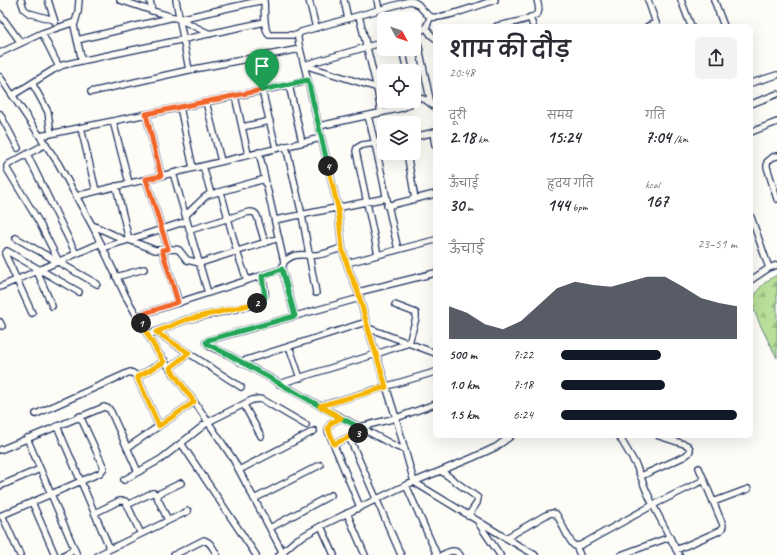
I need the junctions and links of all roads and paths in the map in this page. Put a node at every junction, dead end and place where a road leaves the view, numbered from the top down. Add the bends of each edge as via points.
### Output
1 (21, 0) edge
2 (48, 0) edge
3 (79, 0) edge
4 (120, 0) edge
5 (150, 0) edge
6 (176, 0) edge
7 (264, 0) edge
8 (310, 0) edge
9 (344, 0) edge
10 (377, 0) edge
11 (496, 0) edge
12 (537, 0) edge
13 (648, 0) edge
14 (681, 0) edge
15 (714, 0) edge
16 (413, 1) edge
17 (133, 2) edge
18 (247, 2) edge
19 (379, 10) junction
20 (152, 11) junction
21 (0, 14) edge
22 (359, 16) junction
23 (430, 16) junction
24 (530, 17) junction
25 (177, 18) junction
26 (348, 19) junction
27 (54, 20) junction
28 (75, 22) junction
29 (265, 22) junction
30 (515, 24) edge
31 (532, 24) edge
32 (657, 24) edge
33 (690, 24) edge
34 (723, 24) edge
35 (56, 28) junction
36 (316, 28) junction
37 (426, 28) junction
38 (421, 30) edge
39 (42, 33) junction
40 (210, 34) junction
41 (298, 35) junction
42 (433, 36) edge
43 (77, 40) junction
44 (183, 40) junction
45 (22, 43) junction
46 (377, 44) edge
47 (367, 47) junction
48 (300, 49) junction
49 (0, 53) edge
50 (421, 56) edge
51 (82, 61) junction
52 (304, 65) junction
53 (59, 67) junction
54 (189, 70) junction
55 (777, 75) edge
56 (0, 77) edge
57 (308, 80) junction
58 (753, 82) edge
59 (32, 83) junction
60 (2, 84) edge
61 (289, 84) junction
62 (377, 88) joint
63 (262, 90) junction
64 (91, 92) dead end
65 (777, 94) edge
66 (13, 95) junction
67 (235, 96) junction
68 (421, 98) edge
69 (206, 102) junction
70 (753, 103) edge
71 (433, 106) edge
72 (180, 107) junction
73 (380, 108) edge
74 (402, 108) edge
75 (381, 113) junction
76 (0, 114) edge
77 (146, 114) junction
78 (368, 116) junction
79 (113, 121) junction
80 (270, 121) junction
81 (777, 122) edge
82 (242, 126) junction
83 (319, 126) junction
84 (81, 128) junction
85 (753, 131) edge
86 (433, 132) edge
87 (51, 134) junction
88 (421, 135) edge
89 (40, 136) junction
90 (322, 138) junction
91 (302, 142) junction
92 (46, 144) junction
93 (376, 144) junction
94 (286, 146) junction
95 (18, 148) dead end
96 (276, 148) junction
97 (259, 152) junction
98 (27, 154) junction
99 (248, 154) junction
100 (777, 156) edge
101 (408, 160) edge
102 (220, 161) junction
103 (203, 166) junction
104 (193, 168) junction
105 (173, 173) junction
106 (161, 176) junction
107 (146, 179) junction
108 (265, 179) junction
109 (129, 183) junction
110 (116, 186) junction
111 (96, 191) junction
112 (221, 192) junction
113 (211, 194) junction
114 (433, 195) edge
115 (76, 196) junction
116 (386, 198) junction
117 (777, 199) edge
118 (415, 200) junction
119 (367, 202) junction
120 (388, 206) junction
121 (338, 208) junction
122 (302, 215) junction
123 (186, 218) junction
124 (228, 218) junction
125 (274, 220) junction
126 (753, 223) edge
127 (92, 225) junction
128 (162, 229) junction
129 (190, 230) junction
130 (16, 238) dead end
131 (278, 238) junction
132 (127, 240) junction
133 (433, 240) edge
134 (265, 243) junction
135 (102, 246) junction
136 (342, 248) junction
137 (398, 249) junction
138 (165, 250) junction
139 (237, 252) junction
140 (76, 254) junction
141 (310, 254) junction
142 (378, 255) junction
143 (59, 262) junction
144 (284, 262) junction
145 (347, 263) junction
146 (200, 264) junction
147 (777, 264) edge
148 (769, 268) junction
149 (144, 269) dead end
150 (282, 269) junction
151 (39, 270) junction
152 (433, 274) edge
153 (262, 276) junction
154 (116, 277) junction
155 (753, 279) edge
156 (17, 280) junction
157 (247, 280) junction
158 (97, 284) dead end
159 (0, 288) edge
160 (79, 292) dead end
161 (208, 293) junction
162 (316, 294) dead end
163 (359, 295) junction
164 (178, 302) junction
165 (395, 304) dead end
166 (52, 306) dead end
167 (32, 313) dead end
168 (137, 316) junction
169 (295, 316) junction
170 (367, 325) junction
171 (156, 332) junction
172 (148, 335) junction
173 (409, 343) junction
174 (289, 346) junction
175 (433, 352) edge
176 (189, 353) junction
177 (376, 354) junction
178 (164, 362) junction
179 (240, 362) junction
180 (170, 368) junction
181 (433, 373) edge
182 (137, 377) junction
183 (300, 378) junction
184 (279, 384) junction
185 (241, 387) dead end
186 (386, 387) junction
187 (194, 402) junction
188 (244, 405) junction
189 (433, 405) edge
190 (320, 406) junction
191 (36, 414) dead end
192 (80, 416) junction
193 (341, 418) junction
194 (396, 418) junction
195 (208, 422) junction
196 (306, 425) dead end
197 (57, 426) junction
198 (159, 426) junction
199 (363, 429) junction
200 (314, 431) dead end
201 (261, 436) dead end
202 (349, 437) junction
203 (27, 438) junction
204 (508, 438) edge
205 (619, 438) edge
206 (665, 438) edge
207 (181, 443) junction
208 (334, 444) junction
209 (127, 448) junction
210 (0, 450) edge
211 (405, 450) junction
212 (320, 465) dead end
213 (699, 468) dead end
214 (40, 469) junction
215 (239, 470) junction
216 (441, 471) junction
217 (138, 472) junction
218 (641, 476) junction
219 (124, 480) dead end
220 (704, 480) junction
221 (81, 481) junction
222 (414, 482) junction
223 (182, 483) dead end
224 (406, 485) junction
225 (0, 486) edge
226 (748, 489) dead end
227 (50, 494) junction
228 (156, 495) junction
229 (331, 495) dead end
230 (254, 499) junction
231 (376, 499) junction
232 (32, 502) junction
233 (713, 502) junction
234 (128, 505) junction
235 (653, 505) junction
236 (360, 507) junction
237 (188, 511) dead end
238 (95, 513) junction
239 (347, 513) junction
240 (1, 515) edge
241 (468, 516) junction
242 (168, 520) junction
243 (478, 522) junction
244 (321, 526) junction
245 (270, 528) junction
246 (141, 534) junction
247 (670, 537) junction
248 (506, 538) junction
249 (576, 546) junction
250 (110, 549) junction
251 (75, 552) edge
252 (678, 553) edge
253 (178, 554) edge
254 (282, 554) edge
255 (629, 554) edge
256 (20, 555) edge
257 (55, 555) edge
258 (64, 555) edge
259 (98, 555) edge
260 (217, 555) edge
261 (256, 555) edge
262 (334, 555) edge
263 (366, 555) edge
264 (401, 555) edge
265 (437, 555) edge
266 (442, 555) edge
267 (460, 555) edge
268 (500, 555) edge
269 (535, 555) edge
270 (580, 555) edge
271 (621, 555) edge

1 - 27 street via 24,9 29,13
2 - 27 street
3 - 28 street
4 - 17 street
5 - 20 street
6 - 25 street
7 - 18 street
7 - 29 street
8 - 36 street
9 - 26 street
10 - 19 street
11 - 23 street via 446,16
12 - 24 street via 539,11
13 - 32 street
14 - 33 street
15 - 34 street
16 - 19 street
16 - 23 street
17 - 20 street
18 - 25 street
19 - 22 street
20 - 25 street
21 - 45 street
22 - 26 street
22 - 47 street
23 - 37 street
24 - 30 street
24 - 31 street
25 - 40 street
25 - 43 street
25 - 44 street
26 - 36 street
27 - 35 street
28 - 35 street
28 - 43 street
29 - 40 street
29 - 41 street via 269,35
35 - 39 street
36 - 41 street
37 - 38 street
37 - 42 street
39 - 45 street
39 - 53 street
40 - 44 street
41 - 48 street
43 - 51 street
44 - 51 street
44 - 54 street
45 - 49 street
46 - 47 street
47 - 52 street
47 - 62 street
48 - 52 street
48 - 54 street
50 - 71 street
51 - 53 street
52 - 57 street
52 - 62 street
53 - 59 street
54 - 64 street
55 - 58 street
56 - 60 street
57 - 61 street
57 - 83 street
59 - 66 street
59 - 87 street via 48,112
60 - 66 street
61 - 63 street
61 - 91 street
63 - 67 street
63 - 80 street
65 - 70 street
66 - 89 street
67 - 69 street
67 - 82 street
68 - 71 street
69 - 72 street
69 - 102 street
72 - 77 street
72 - 104 street
73 - 75 street
74 - 75 street
75 - 78 street
76 - 95 street
77 - 79 street
77 - 106 street
78 - 83 street
78 - 93 street
79 - 84 street
79 - 109 street
80 - 82 street
80 - 96 street
81 - 85 street
82 - 99 street
83 - 90 street
84 - 87 street
84 - 111 street
86 - 88 street
87 - 89 street
89 - 92 street
90 - 91 street
90 - 121 street
91 - 94 street
92 - 98 street
92 - 115 street
93 - 116 street
93 - 119 street via 356,148
94 - 96 street
94 - 122 street
96 - 97 street
97 - 99 street
97 - 108 street
98 - 140 street
98 - 143 street via 9,164 7,169 39,222
99 - 102 street
100 - 117 street via 767,162 767,166
101 - 118 street
102 - 103 street
103 - 104 street
103 - 113 street
104 - 105 street
105 - 106 street
105 - 123 street
106 - 107 street
107 - 109 street
107 - 128 street
108 - 112 street
108 - 125 street
109 - 110 street
110 - 111 street
110 - 132 street
111 - 115 street
112 - 113 street
112 - 124 street
113 - 123 street
114 - 118 street
115 - 127 street
116 - 119 street
116 - 120 street
118 - 120 street
119 - 121 street
119 - 142 street
120 - 137 street
121 - 122 street
121 - 136 street
122 - 125 street
122 - 141 street
123 - 128 street
123 - 129 street
124 - 129 street
124 - 134 street via 249,212 255,213
124 - 139 street
125 - 131 street
126 - 148 street
127 - 132 street
127 - 135 street
128 - 132 street
128 - 138 street
129 - 146 street
130 - 143 street
131 - 134 street
131 - 144 street
132 - 135 street
132 - 138 street via 155,250
133 - 137 street
134 - 139 street
135 - 140 street
135 - 154 street
136 - 141 street via 325,254
136 - 145 street
137 - 142 street
138 - 146 street via 179,250 187,260
138 - 164 street
139 - 146 street
139 - 157 street
140 - 143 street
141 - 144 street via 291,257
141 - 162 street
142 - 145 street
143 - 151 street
143 - 158 street
144 - 150 street
145 - 163 street
146 - 161 street
147 - 148 street
148 - 155 street
149 - 154 street
150 - 153 street
150 - 169 street
151 - 156 street
151 - 156 street via 7,251 5,254
151 - 160 street
151 - 166 street
152 - 163 street
153 - 157 street
153 - 171 street via 265,297 263,300 253,305 185,320
154 - 168 street
156 - 159 street
156 - 167 street
157 - 161 street
161 - 164 street
163 - 169 street
163 - 170 street
164 - 168 street
165 - 173 street via 416,313
168 - 172 street
169 - 179 street via 207,341 209,346
170 - 173 street
170 - 174 street
170 - 177 street
171 - 172 street
171 - 176 street
172 - 178 street
173 - 175 street
173 - 177 street
174 - 179 street
174 - 183 street
176 - 180 street
176 - 185 street
177 - 183 street
177 - 186 street
178 - 180 street
178 - 182 street
179 - 184 street
180 - 187 street
181 - 186 street
182 - 191 street via 130,372
182 - 198 street
183 - 184 street
184 - 190 street
186 - 190 street
186 - 194 street
187 - 195 street
187 - 198 street
188 - 195 street
188 - 196 street via 259,399
188 - 201 street
189 - 194 street
190 - 193 street
192 - 197 street
192 - 209 street via 107,407
192 - 221 street via 104,468 100,473
193 - 199 street
193 - 208 street via 331,423 328,428
194 - 199 street
194 - 211 street
195 - 207 street
195 - 215 street
197 - 203 street
197 - 221 street
198 - 209 street
199 - 202 street
199 - 211 street
200 - 215 street
202 - 208 street
202 - 231 street
203 - 210 street
203 - 214 street
204 - 216 street via 496,447
205 - 218 street
206 - 218 street via 687,445 690,452
207 - 217 street via 161,459
207 - 261 street
208 - 236 street
209 - 217 street
211 - 222 street
212 - 230 street
213 - 220 street
214 - 225 street
214 - 227 street
215 - 230 street
216 - 222 street
216 - 241 street via 478,498
217 - 219 street
218 - 235 street
220 - 233 street
220 - 235 street
221 - 227 street
221 - 238 street
222 - 224 street
222 - 241 street
223 - 228 street
224 - 231 street
224 - 265 street
226 - 233 street
227 - 232 street
227 - 251 street
228 - 234 street via 154,493
228 - 242 street
229 - 245 street
230 - 245 street
231 - 236 street
231 - 264 street
232 - 240 street
232 - 257 street
233 - 252 street via 723,525 722,529
234 - 238 street via 122,500
234 - 246 street
235 - 247 street
235 - 249 street
236 - 239 street
237 - 242 street
238 - 250 street
239 - 244 street
239 - 263 street
240 - 256 street
241 - 243 street
242 - 246 street
243 - 248 street
243 - 268 street
244 - 254 street via 296,540
244 - 262 street
245 - 254 street
246 - 250 street
247 - 252 street
247 - 255 street
248 - 249 street via 552,513 559,517 570,541
248 - 269 street
249 - 270 street
250 - 259 street
251 - 258 street
253 - 260 street via 204,540 212,545
255 - 271 street
266 - 267 street via 452,551

